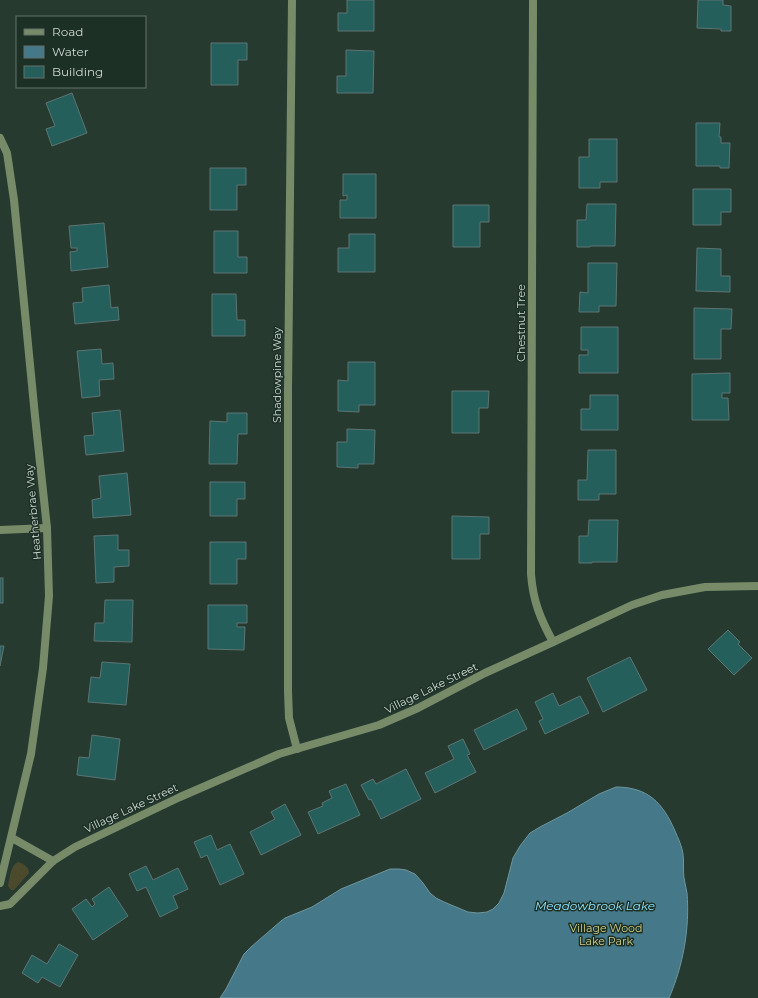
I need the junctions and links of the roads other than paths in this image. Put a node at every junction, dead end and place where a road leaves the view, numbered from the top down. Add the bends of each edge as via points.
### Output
1 (292, 0) edge
2 (533, 0) edge
3 (0, 138) edge
4 (47, 528) junction
5 (0, 530) edge
6 (758, 586) edge
7 (553, 642) junction
8 (297, 749) junction
9 (12, 838) junction
10 (53, 861) junction
11 (0, 883) edge
12 (0, 906) edge

1 - 8 street, Shadowpine Way via 288,691 289,718
2 - 7 street, Chestnut Tree via 531,574 536,605
3 - 4 street, Heatherbrae Way via 7,153 14,200
4 - 5 street
4 - 9 street, Heatherbrae Way via 49,596 43,668 31,754
6 - 7 street, Village Lake Street via 705,587 662,595 632,605
7 - 8 street, Village Lake Street via 379,725
8 - 10 street, Village Lake Street via 180,797 75,847
9 - 10 street
9 - 11 street, Heatherbrae Way
10 - 12 street, Village Lake Street via 10,904

